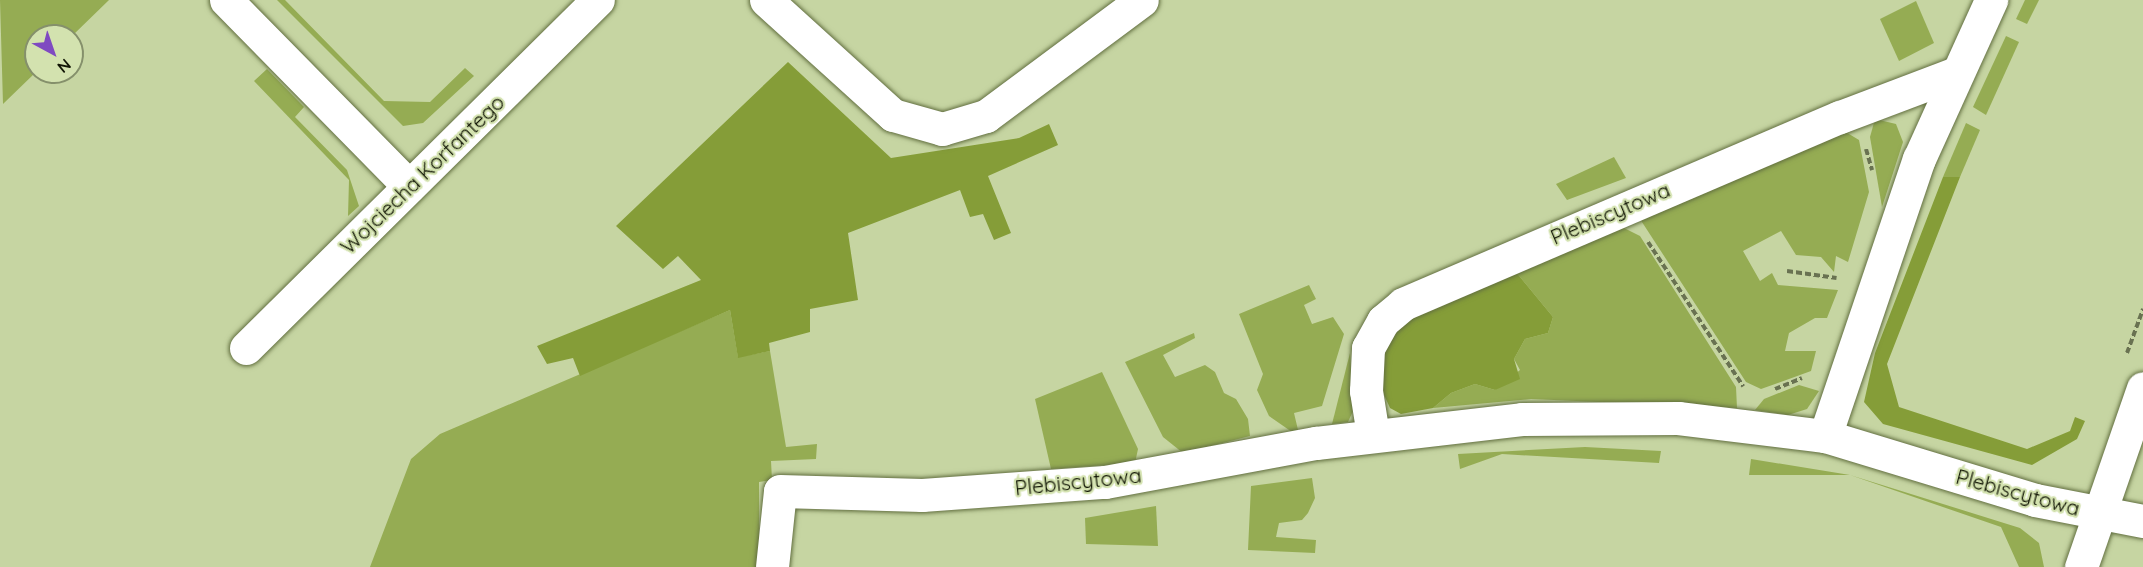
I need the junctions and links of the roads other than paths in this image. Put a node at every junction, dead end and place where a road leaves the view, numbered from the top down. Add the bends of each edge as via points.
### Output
1 (226, 0) edge
2 (598, 0) edge
3 (766, 0) edge
4 (1142, 0) edge
5 (1991, 0) edge
6 (1954, 74) junction
7 (409, 186) junction
8 (246, 348) dead end
9 (2143, 388) edge
10 (1373, 435) junction
11 (1825, 436) junction
12 (2097, 514) junction
13 (2143, 521) edge
14 (772, 567) edge
15 (2081, 567) edge

1 - 7 street
2 - 7 street, Wojciecha Korfantego
3 - 4 street via 893,115 942,129 986,116
5 - 6 street
6 - 10 street, Plebiscytowa via 1830,121 1403,304 1383,321 1368,348 1366,391
6 - 11 street via 1918,159
7 - 8 street, Wojciecha Korfantego
9 - 12 street
10 - 11 street, Plebiscytowa via 1522,419 1678,418
10 - 14 street, Plebiscytowa via 1105,482 922,495 780,491
11 - 12 street, Plebiscytowa
12 - 13 street, Plebiscytowa
12 - 15 street

